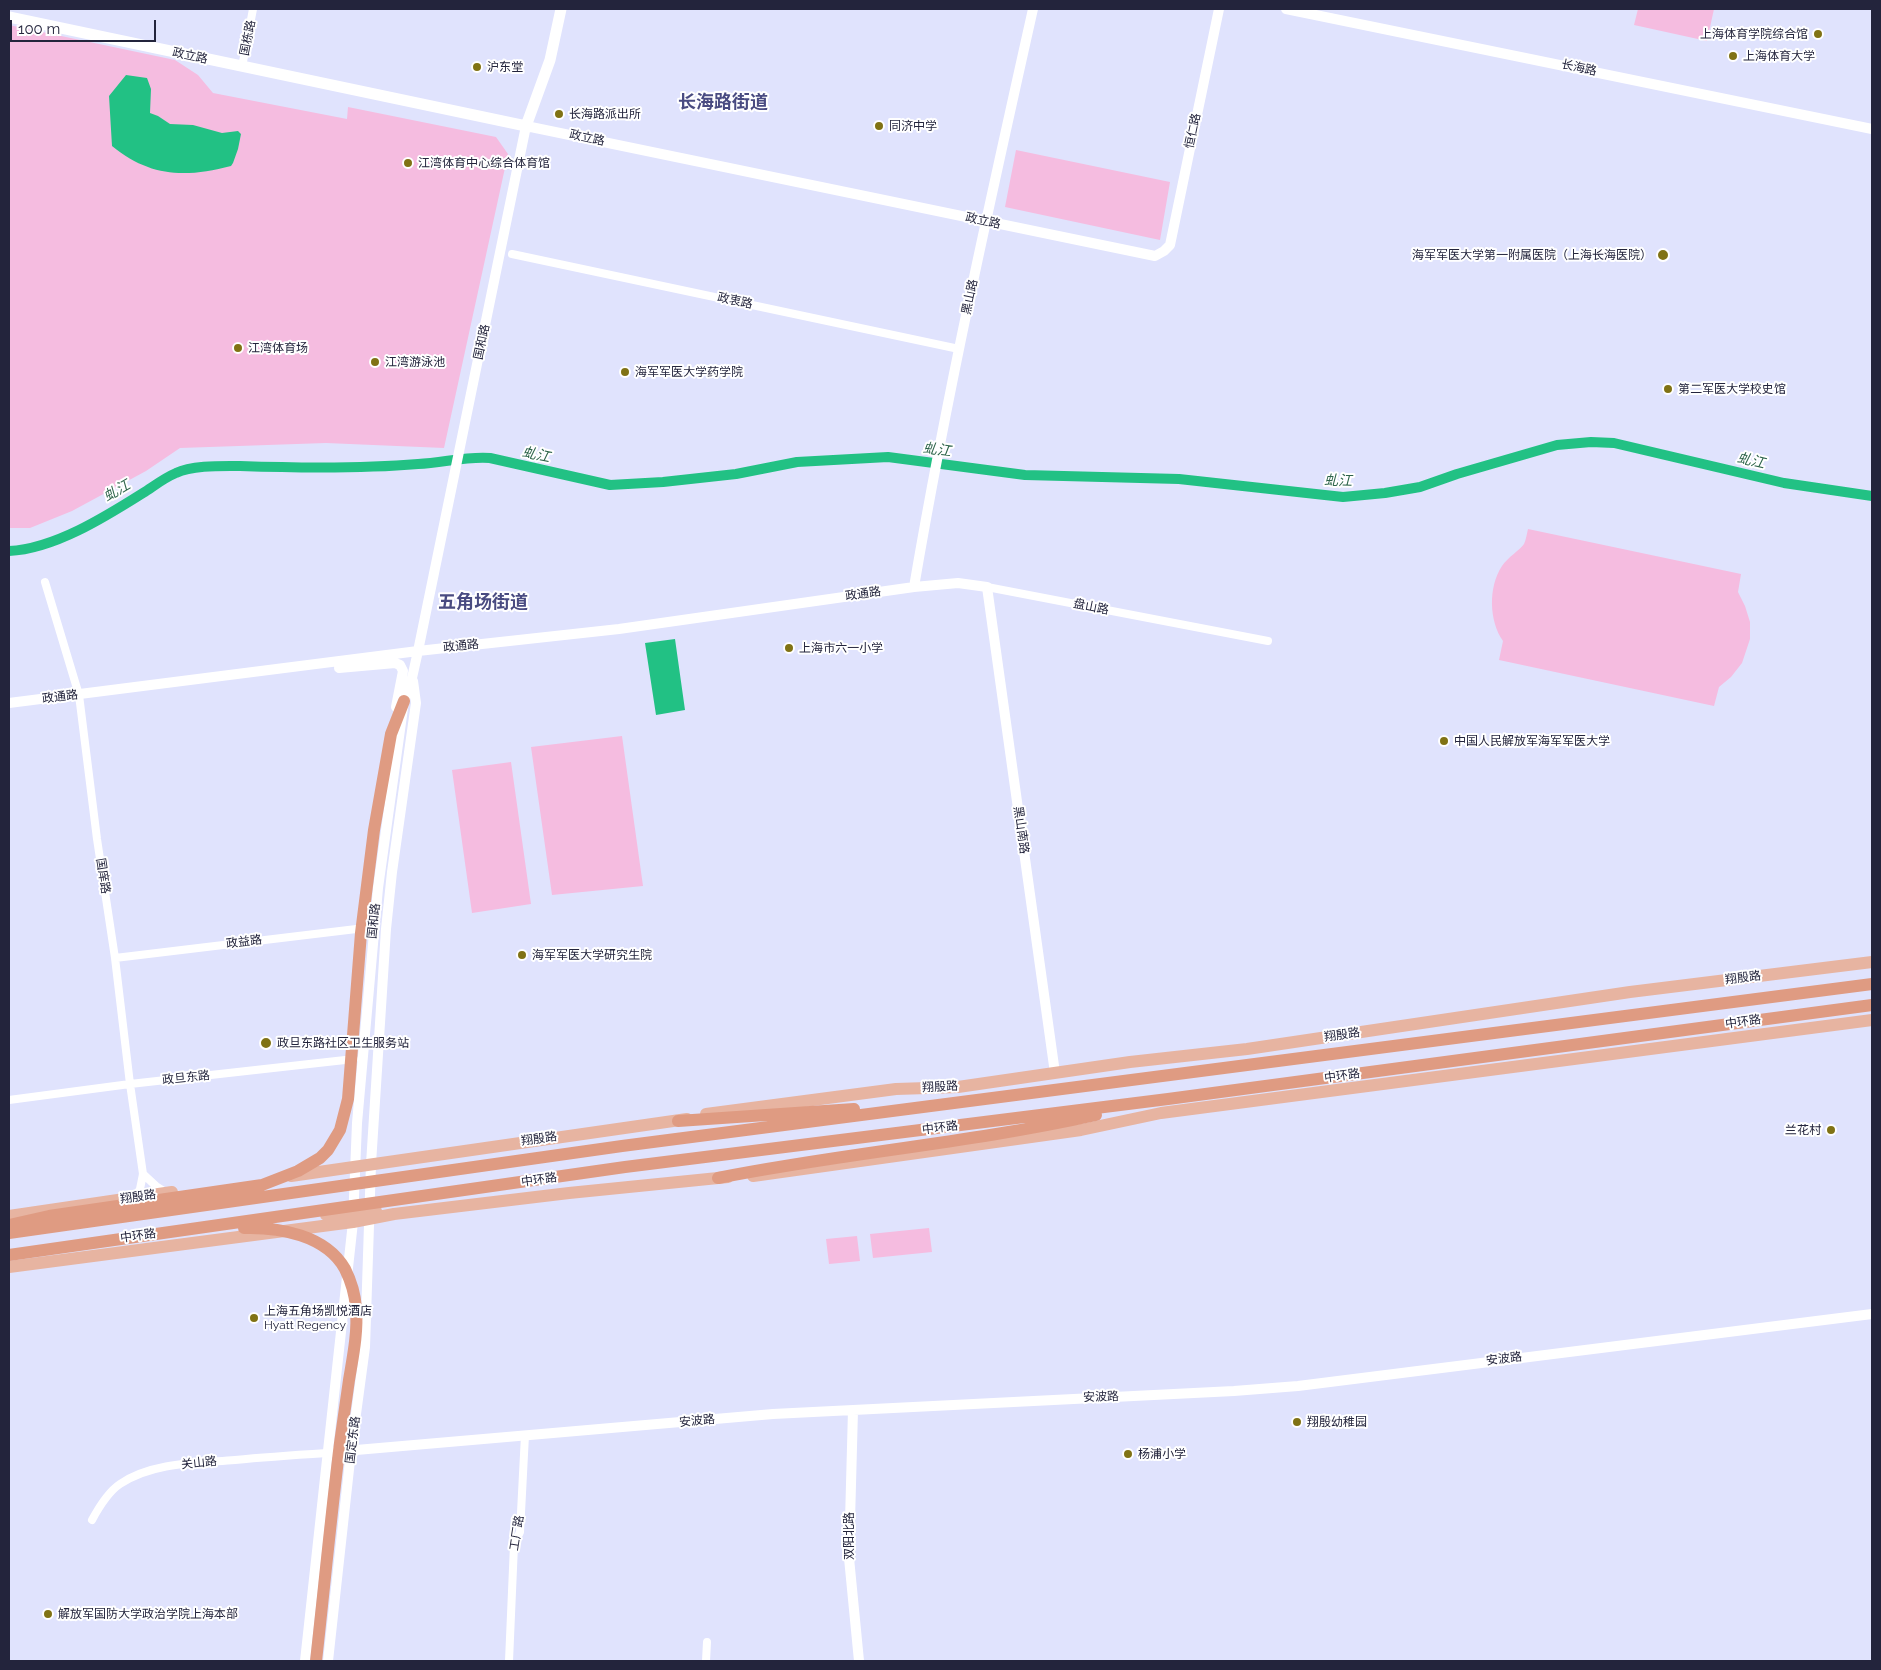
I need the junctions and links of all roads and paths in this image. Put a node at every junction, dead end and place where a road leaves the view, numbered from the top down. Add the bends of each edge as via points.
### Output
1 (254, 9) edge
2 (561, 9) edge
3 (1033, 9) edge
4 (1219, 9) edge
5 (1286, 9) edge
6 (9, 17) edge
7 (242, 66) junction
8 (526, 126) junction
9 (1872, 129) edge
10 (986, 222) junction
11 (1164, 251) joint
12 (512, 254) dead end
13 (959, 349) junction
14 (45, 582) dead end
15 (914, 587) junction
16 (986, 587) junction
17 (1268, 641) dead end
18 (418, 651) junction
19 (299, 667) junction
20 (412, 678) junction
21 (79, 695) junction
22 (404, 701) junction
23 (9, 703) edge
24 (391, 734) junction
25 (374, 927) junction
26 (115, 958) junction
27 (1872, 962) edge
28 (1872, 984) edge
29 (1872, 1005) edge
30 (1872, 1020) edge
31 (364, 1058) junction
32 (1056, 1073) junction
33 (130, 1084) junction
34 (1168, 1099) junction
35 (9, 1100) edge
36 (961, 1103) junction
37 (678, 1121) junction
38 (371, 1164) junction
39 (355, 1167) junction
40 (143, 1174) junction
41 (718, 1178) junction
42 (167, 1193) junction
43 (135, 1197) junction
44 (369, 1215) junction
45 (9, 1216) edge
46 (353, 1217) junction
47 (9, 1225) edge
48 (9, 1233) edge
49 (9, 1257) edge
50 (9, 1267) edge
51 (1872, 1314) edge
52 (853, 1410) junction
53 (525, 1436) junction
54 (351, 1451) junction
55 (327, 1453) junction
56 (92, 1520) dead end
57 (707, 1642) dead end
58 (305, 1661) edge
59 (316, 1661) edge
60 (328, 1661) edge
61 (509, 1661) edge
62 (706, 1661) edge
63 (859, 1661) edge

1 - 7 street, 国栋路
2 - 8 main road, 国和路 via 550,60
3 - 10 street, 黑山路
4 - 11 street, 恒仁路 via 1170,245
5 - 9 street, 长海路
6 - 7 main road, 政立路
7 - 8 main road, 政立路
8 - 10 street, 政立路
8 - 18 street, 国和路
10 - 11 street, 政立路 via 1155,256
10 - 13 street, 黑山路
12 - 13 street, 政衷路
13 - 15 street, 黑山路
14 - 21 street, 国庠路
15 - 16 street, 盘山路 via 958,583
15 - 18 street, 政通路 via 619,630
16 - 17 street, 盘山路
16 - 32 street, 黑山南路
18 - 19 street, 政通路
18 - 20 street, 国和路
19 - 21 street, 政通路
19 - 24 street via 312,671 400,664 403,671
20 - 22 street, 国和路
20 - 38 street, 国和路 via 416,703 386,929
21 - 23 street, 政通路
21 - 26 street, 国庠路
22 - 24 highway
22 - 25 street, 国和路
24 - 47 highway via 361,933 348,1099 340,1130 328,1150 298,1171 262,1185 49,1216
25 - 26 street, 政益路
25 - 31 street, 国和路
26 - 33 street, 国庠路
27 - 32 main road, 翔殷路 via 1630,992 1247,1049
28 - 36 highway, 中环路
29 - 34 highway, 中环路
30 - 41 main road via 1161,1113 1081,1130 986,1144 768,1175
31 - 33 street, 政旦东路
31 - 39 street, 国和路
32 - 37 main road, 翔殷路 via 958,1087 896,1089 711,1113
33 - 35 street, 政旦东路
33 - 40 street, 国庠路
34 - 41 highway via 1040,1128 778,1166
34 - 49 highway, 中环路 via 625,1167
36 - 37 highway
36 - 48 highway, 中环路 via 622,1146
37 - 38 main road, 翔殷路
38 - 39 main road, 翔殷路
38 - 44 street, 国和路
39 - 42 main road, 翔殷路
39 - 46 street, 国和路
40 - 42 street
40 - 43 street, 国庠路
41 - 44 main road
42 - 43 main road, 翔殷路
43 - 45 main road, 翔殷路
44 - 46 main road
44 - 54 street, 国定东路 via 365,1347
46 - 49 main road via 203,1230
46 - 50 main road
46 - 55 street, 国定东路
49 - 59 highway via 262,1228 304,1237 327,1249 344,1267 354,1291 357,1326
51 - 52 street, 安波路 via 1298,1386
52 - 53 street, 安波路
52 - 63 street, 双阳北路 via 849,1550
53 - 54 street, 安波路
53 - 61 street, 工厂路 via 520,1532 514,1545
54 - 55 street, 安波路
54 - 60 street, 国定东路
55 - 56 street, 关山路 via 199,1463 141,1473 120,1484 107,1496
55 - 58 street, 国定东路
57 - 62 street

